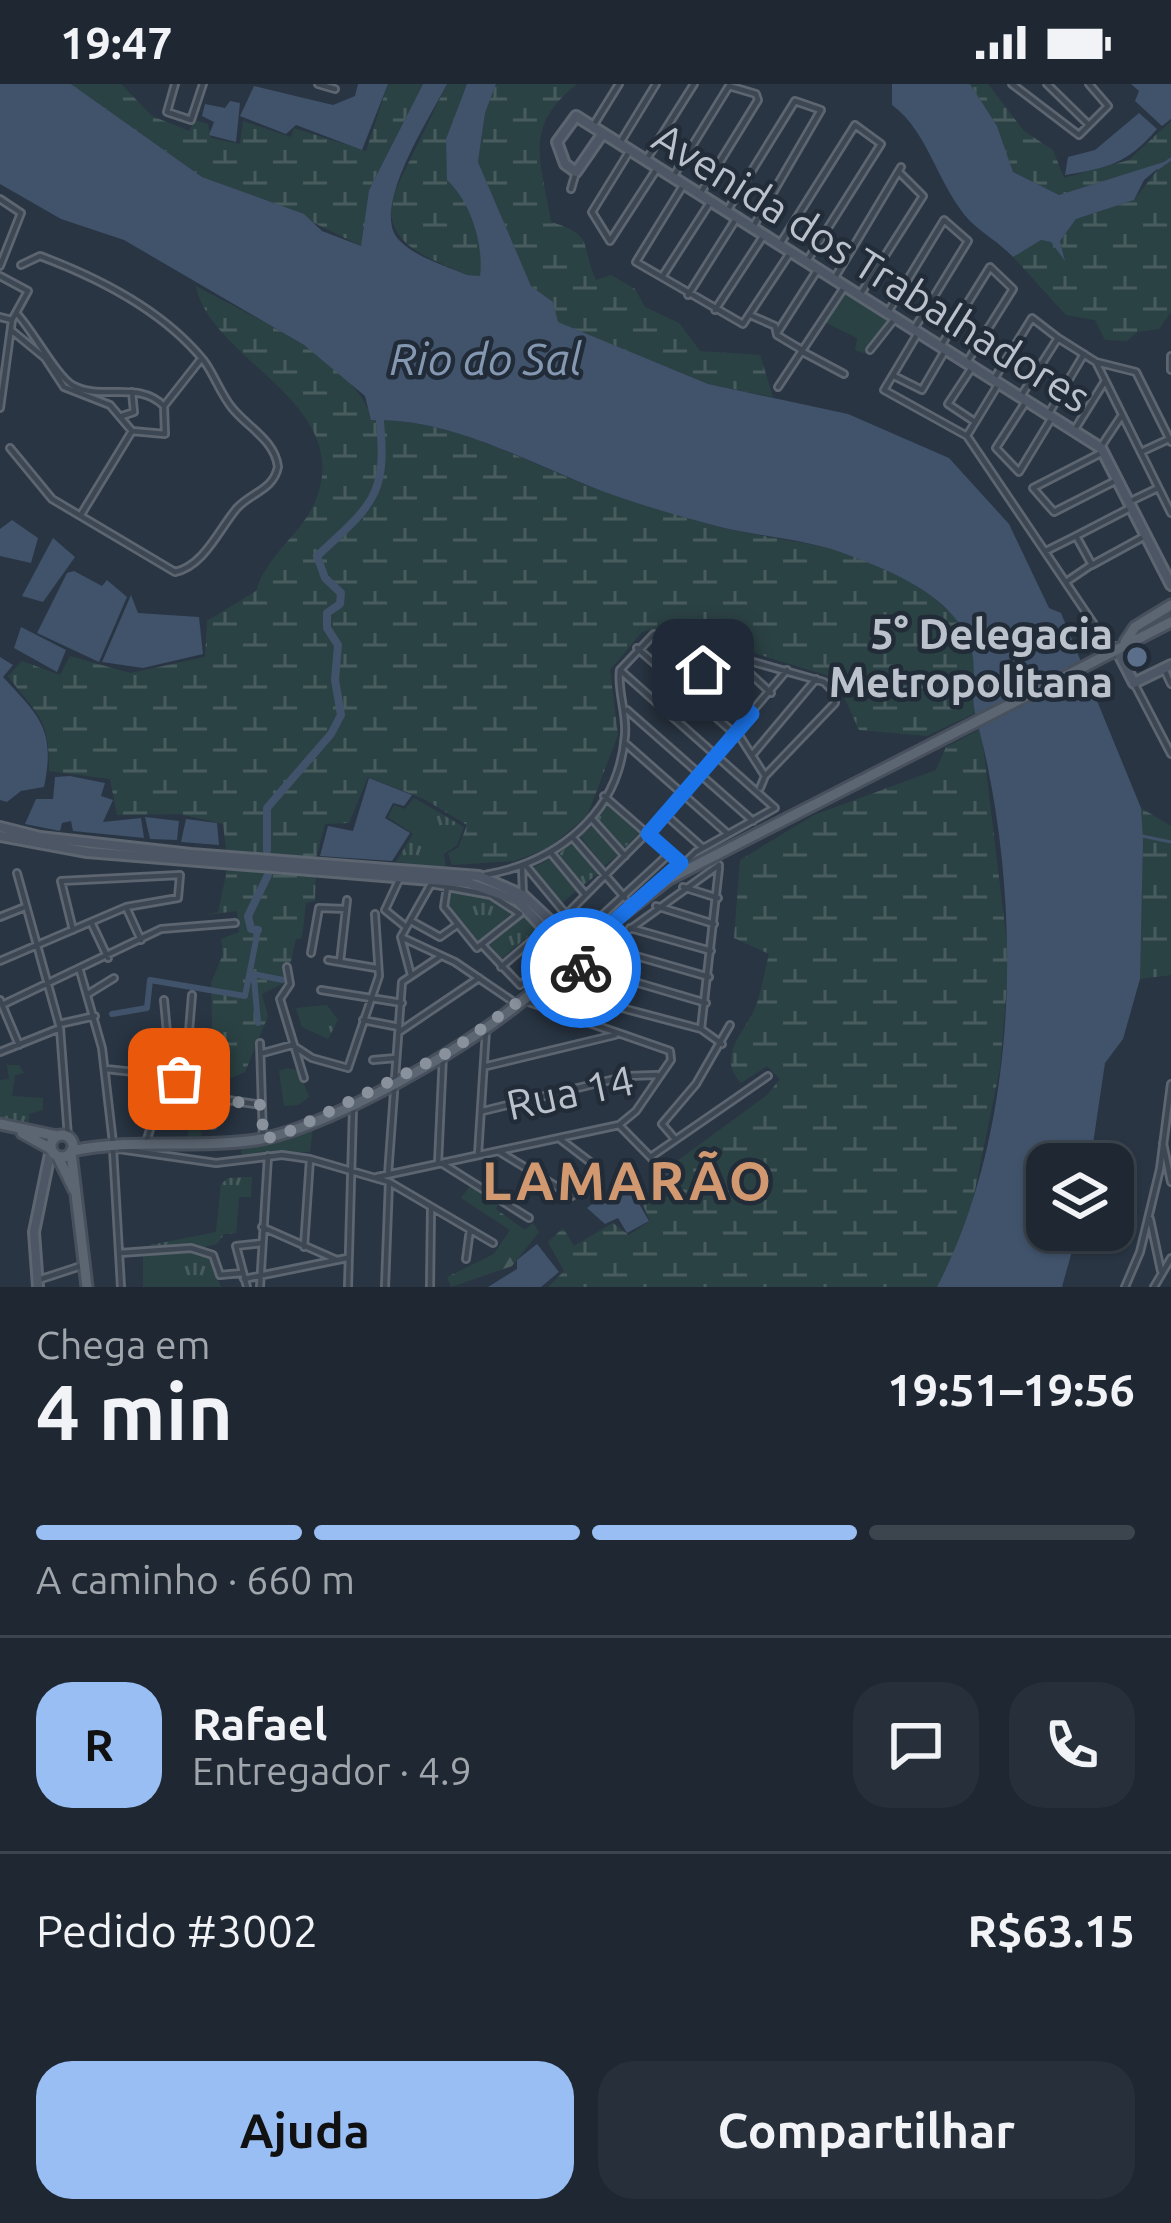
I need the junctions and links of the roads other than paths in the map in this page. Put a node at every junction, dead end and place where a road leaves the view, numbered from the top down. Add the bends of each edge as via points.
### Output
1 (175, 84) edge
2 (203, 84) edge
3 (318, 84) edge
4 (619, 84) edge
5 (656, 84) edge
6 (694, 84) edge
7 (1012, 84) edge
8 (1047, 84) edge
9 (1089, 84) edge
10 (334, 89) dead end
11 (1089, 125) junction
12 (593, 126) junction
13 (603, 133) junction
14 (620, 143) junction
15 (630, 150) junction
16 (646, 160) junction
17 (658, 167) junction
18 (576, 172) junction
19 (674, 177) junction
20 (684, 184) junction
21 (571, 189) dead end
22 (700, 194) junction
23 (0, 199) edge
24 (711, 201) junction
25 (727, 211) junction
26 (737, 218) junction
27 (753, 227) junction
28 (764, 235) junction
29 (780, 244) junction
30 (791, 251) junction
31 (807, 261) junction
32 (21, 265) dead end
33 (0, 266) edge
34 (818, 269) junction
35 (0, 276) edge
36 (662, 277) junction
37 (834, 279) junction
38 (845, 286) junction
39 (688, 295) junction
40 (860, 296) junction
41 (716, 310) junction
42 (750, 315) junction
43 (892, 315) junction
44 (0, 317) edge
45 (15, 317) junction
46 (24, 326) junction
47 (916, 330) junction
48 (11, 331) junction
49 (777, 333) junction
50 (20, 334) junction
51 (1058, 338) junction
52 (944, 347) junction
53 (801, 350) junction
54 (870, 350) dead end
55 (1084, 354) junction
56 (1171, 356) edge
57 (202, 358) junction
58 (1096, 362) junction
59 (970, 364) junction
60 (1171, 370) edge
61 (844, 374) dead end
62 (893, 376) junction
63 (997, 381) junction
64 (1105, 381) junction
65 (778, 388) dead end
66 (132, 392) junction
67 (1024, 398) junction
68 (115, 399) junction
69 (164, 406) junction
70 (0, 408) edge
71 (1051, 415) junction
72 (1123, 415) junction
73 (122, 416) junction
74 (975, 422) junction
75 (1075, 429) junction
76 (132, 430) junction
77 (967, 436) junction
78 (1170, 440) edge
79 (10, 448) dead end
80 (1102, 450) junction
81 (1141, 452) junction
82 (1118, 480) junction
83 (1158, 488) junction
84 (1131, 505) junction
85 (81, 513) junction
86 (1171, 513) edge
87 (1076, 536) junction
88 (1146, 536) junction
89 (1046, 551) junction
90 (1092, 565) junction
91 (1166, 565) edge
92 (1066, 582) junction
93 (1171, 584) edge
94 (1171, 605) edge
95 (1147, 618) junction
96 (1171, 622) edge
97 (1152, 632) junction
98 (674, 639) junction
99 (1118, 647) junction
100 (637, 648) junction
101 (724, 652) junction
102 (1167, 667) edge
103 (620, 670) junction
104 (703, 670) junction
105 (787, 670) junction
106 (816, 679) junction
107 (1134, 683) junction
108 (1171, 684) edge
109 (771, 693) junction
110 (625, 709) junction
111 (752, 714) junction
112 (736, 733) junction
113 (625, 743) junction
114 (718, 754) junction
115 (753, 754) junction
116 (1171, 754) edge
117 (700, 774) junction
118 (765, 776) junction
119 (759, 790) junction
120 (682, 794) junction
121 (604, 796) junction
122 (665, 815) junction
123 (593, 820) junction
124 (753, 821) junction
125 (0, 832) edge
126 (648, 834) junction
127 (728, 834) junction
128 (573, 838) junction
129 (712, 853) junction
130 (552, 854) junction
131 (670, 854) junction
132 (626, 856) junction
133 (681, 863) junction
134 (524, 867) junction
135 (17, 873) dead end
136 (606, 875) junction
137 (479, 877) junction
138 (400, 879) junction
139 (669, 879) junction
140 (447, 887) junction
141 (683, 887) junction
142 (585, 893) junction
143 (524, 896) junction
144 (625, 898) junction
145 (718, 898) junction
146 (347, 900) dead end
147 (656, 906) junction
148 (25, 907) junction
149 (126, 907) junction
150 (346, 909) junction
151 (375, 914) dead end
152 (563, 914) junction
153 (0, 917) edge
154 (92, 922) junction
155 (235, 922) dead end
156 (408, 924) junction
157 (714, 924) junction
158 (458, 925) junction
159 (628, 928) junction
160 (73, 930) junction
161 (544, 930) junction
162 (401, 937) junction
163 (141, 940) junction
164 (35, 946) junction
165 (483, 947) junction
166 (605, 947) junction
167 (711, 951) junction
168 (311, 953) dead end
169 (579, 954) junction
170 (441, 956) junction
171 (109, 958) junction
172 (328, 960) dead end
173 (0, 962) edge
174 (340, 962) junction
175 (287, 967) dead end
176 (501, 967) junction
177 (378, 968) junction
178 (80, 970) junction
179 (411, 975) junction
180 (709, 977) junction
181 (114, 978) dead end
182 (479, 978) junction
183 (47, 986) junction
184 (321, 990) dead end
185 (88, 994) junction
186 (192, 995) dead end
187 (369, 999) junction
188 (164, 1000) dead end
189 (1, 1002) edge
190 (521, 1003) junction
191 (706, 1003) junction
192 (401, 1004) junction
193 (95, 1016) junction
194 (362, 1020) junction
195 (730, 1025) dead end
196 (60, 1026) junction
197 (399, 1029) junction
198 (701, 1029) junction
199 (486, 1030) junction
200 (616, 1034) junction
201 (260, 1043) dead end
202 (722, 1044) junction
203 (292, 1045) junction
204 (19, 1046) junction
205 (0, 1052) edge
206 (260, 1054) junction
207 (443, 1055) junction
208 (396, 1058) junction
209 (373, 1060) dead end
210 (487, 1066) junction
211 (106, 1069) junction
212 (657, 1075) junction
213 (171, 1076) junction
214 (768, 1076) dead end
215 (304, 1078) dead end
216 (397, 1079) junction
217 (184, 1082) junction
218 (1170, 1090) edge
219 (205, 1093) junction
220 (159, 1098) dead end
221 (353, 1102) junction
222 (262, 1105) junction
223 (483, 1111) junction
224 (213, 1125) dead end
225 (619, 1125) junction
226 (6, 1126) edge
227 (1171, 1135) edge
228 (65, 1137) junction
229 (1162, 1137) junction
230 (560, 1138) junction
231 (263, 1139) junction
232 (675, 1139) junction
233 (146, 1142) junction
234 (234, 1142) junction
235 (96, 1143) junction
236 (114, 1144) junction
237 (498, 1150) junction
238 (54, 1152) junction
239 (72, 1152) junction
240 (478, 1155) junction
241 (268, 1156) junction
242 (652, 1156) junction
243 (310, 1159) junction
244 (235, 1162) junction
245 (440, 1164) junction
246 (598, 1168) dead end
247 (76, 1172) junction
248 (350, 1172) junction
249 (403, 1173) junction
250 (667, 1174) dead end
251 (388, 1179) junction
252 (1171, 1181) edge
253 (398, 1187) junction
254 (572, 1196) dead end
255 (78, 1201) junction
256 (430, 1208) junction
257 (1149, 1213) junction
258 (529, 1218) dead end
259 (262, 1227) junction
260 (470, 1230) junction
261 (262, 1243) junction
262 (493, 1243) dead end
263 (304, 1247) junction
264 (120, 1253) junction
265 (347, 1258) junction
266 (1171, 1258) edge
267 (466, 1259) dead end
268 (337, 1260) junction
269 (84, 1265) junction
270 (1161, 1271) junction
271 (260, 1276) junction
272 (244, 1280) edge
273 (37, 1284) edge
274 (432, 1285) edge
275 (86, 1287) edge
276 (121, 1287) edge
277 (260, 1287) edge
278 (348, 1287) edge
279 (386, 1287) edge
280 (1127, 1287) edge
281 (1154, 1287) edge

1 - 2 street via 166,112 191,121
3 - 10 street
4 - 12 street
5 - 14 street
6 - 16 street
7 - 11 street via 1076,134
8 - 11 street
9 - 11 street via 1108,105
12 - 13 main road, Avenida dos Trabalhadores
12 - 18 main road, Avenida dos Trabalhadores via 574,116 557,140
13 - 14 main road, Avenida dos Trabalhadores
13 - 18 main road, Avenida dos Trabalhadores
14 - 15 main road, Avenida dos Trabalhadores
15 - 16 main road, Avenida dos Trabalhadores
15 - 17 street via 592,214 610,241
16 - 17 main road, Avenida dos Trabalhadores
17 - 19 main road, Avenida dos Trabalhadores
18 - 21 street
19 - 20 main road, Avenida dos Trabalhadores
19 - 22 street via 729,86 756,94
20 - 22 main road, Avenida dos Trabalhadores
20 - 36 street via 636,262
22 - 24 main road, Avenida dos Trabalhadores
23 - 33 street via 20,209
24 - 25 main road, Avenida dos Trabalhadores
24 - 36 street
25 - 26 main road, Avenida dos Trabalhadores
25 - 27 street via 795,101 821,110
26 - 27 main road, Avenida dos Trabalhadores
26 - 39 street
27 - 28 main road, Avenida dos Trabalhadores
28 - 29 main road, Avenida dos Trabalhadores
28 - 41 street
29 - 30 main road, Avenida dos Trabalhadores
29 - 31 street via 855,125 881,144
30 - 31 main road, Avenida dos Trabalhadores
30 - 42 street
31 - 34 main road, Avenida dos Trabalhadores
32 - 57 street via 40,256 88,273
34 - 37 main road, Avenida dos Trabalhadores
34 - 49 street
35 - 45 street via 26,286
36 - 39 street
37 - 38 main road, Avenida dos Trabalhadores
37 - 40 street via 900,169 923,196
38 - 40 main road, Avenida dos Trabalhadores
38 - 53 street
39 - 41 street
40 - 43 main road, Avenida dos Trabalhadores
41 - 42 street via 743,324
42 - 49 street
43 - 47 main road, Avenida dos Trabalhadores
43 - 47 street via 944,220 968,241
43 - 54 street
44 - 45 street
45 - 46 street
45 - 48 street
46 - 50 street
46 - 68 street via 63,380
47 - 52 main road, Avenida dos Trabalhadores
47 - 62 street
48 - 50 street
48 - 70 street
49 - 53 street
50 - 68 street via 64,387
51 - 55 street
51 - 63 street via 1032,318
51 - 67 street
52 - 59 main road, Avenida dos Trabalhadores
52 - 59 street via 990,267 1013,289
52 - 62 street via 922,390
53 - 61 street
53 - 65 street
55 - 58 street
55 - 71 street
56 - 60 street
57 - 69 street
57 - 85 street via 231,407 273,449 276,478 175,572
58 - 64 street
58 - 78 street via 1136,372
59 - 63 main road, Avenida dos Trabalhadores
59 - 74 street via 948,404
62 - 77 street via 884,390
63 - 67 main road, Avenida dos Trabalhadores
63 - 74 street
64 - 72 street
64 - 75 street
66 - 68 street
66 - 69 street
66 - 73 street via 134,412
67 - 71 main road, Avenida dos Trabalhadores
67 - 71 street via 996,448 1019,472
68 - 73 street
69 - 76 street via 165,434
71 - 75 main road, Avenida dos Trabalhadores
72 - 80 street
72 - 81 street
73 - 76 street
74 - 77 street
75 - 80 main road, Avenida dos Trabalhadores
76 - 85 street
77 - 89 street
78 - 81 street
79 - 85 street via 52,499
80 - 82 main road, Avenida dos Trabalhadores
80 - 82 street via 1034,488 1054,512
81 - 83 street
82 - 84 main road, Avenida dos Trabalhadores
83 - 84 street
83 - 86 street
84 - 87 street
84 - 88 main road, Avenida dos Trabalhadores
87 - 89 street
87 - 90 street
88 - 90 street
88 - 91 main road, Avenida dos Trabalhadores
89 - 92 street
90 - 92 street
91 - 93 main road, Avenida dos Trabalhadores
92 - 99 street
94 - 95 main road
95 - 97 main road
95 - 99 main road
96 - 97 main road
97 - 99 main road
98 - 100 street via 654,634
98 - 101 street
98 - 104 street
99 - 107 main road
99 - 129 main road
100 - 103 street
100 - 112 street
101 - 104 street
101 - 105 street
101 - 109 street
102 - 107 main road
102 - 108 street
103 - 110 street
103 - 114 street
104 - 111 street
105 - 106 street
105 - 109 street
106 - 115 street
106 - 118 street via 836,697
107 - 116 street
109 - 111 street
110 - 113 street
110 - 117 street
111 - 112 street
112 - 114 street
112 - 115 street
113 - 120 street
113 - 121 street
114 - 117 street
114 - 119 street
115 - 118 street
117 - 120 street
117 - 124 street
118 - 119 street
119 - 124 street via 775,808
120 - 122 street
120 - 127 street
121 - 123 street
121 - 126 street
122 - 126 street
122 - 129 street
123 - 128 street
123 - 132 street
124 - 127 street
125 - 137 main road
125 - 138 main road via 87,852
126 - 131 street
126 - 132 street
127 - 129 street
128 - 130 street
128 - 136 street
129 - 133 street
129 - 139 main road
129 - 141 street via 711,871
129 - 145 street
130 - 134 street
130 - 142 street
131 - 133 street
131 - 144 street
132 - 136 street
133 - 139 street
134 - 137 street
134 - 143 street
134 - 152 street
135 - 148 street
136 - 142 street
136 - 144 street
137 - 143 main road
138 - 156 street via 385,908
138 - 161 main road via 482,886 518,901
139 - 169 main road
140 - 156 street via 431,884
140 - 158 street via 442,904
140 - 165 street via 519,909
141 - 145 street
141 - 147 street
142 - 152 street
143 - 169 main road
144 - 169 street
145 - 157 street
146 - 150 street
147 - 157 street
147 - 159 street
148 - 153 street
148 - 164 street
149 - 154 street
149 - 160 street via 174,899 181,892 176,873 63,880
149 - 163 street
150 - 168 street via 319,908
150 - 174 street
151 - 177 street
152 - 169 street
154 - 160 street
154 - 171 street
155 - 163 street via 169,926
156 - 158 street via 440,937
156 - 162 street
157 - 167 street
158 - 165 street
159 - 166 street
159 - 167 street
160 - 164 street
161 - 169 main road
161 - 176 street
162 - 170 street
162 - 179 street
163 - 171 street
164 - 173 street
164 - 183 street
165 - 176 street
166 - 169 street
166 - 180 street
167 - 180 street
169 - 176 street via 520,985
169 - 190 main road
169 - 191 street
169 - 198 street via 586,997
170 - 179 street
170 - 182 street
171 - 178 street
172 - 174 street
174 - 177 street
175 - 203 street via 290,984 280,999
177 - 187 street
178 - 183 street
178 - 185 street
179 - 192 street
180 - 191 street
181 - 185 street
182 - 190 street
182 - 197 street
183 - 189 street
183 - 196 street
184 - 187 street
185 - 193 street
186 - 217 street
187 - 192 street
187 - 194 street
188 - 213 street
189 - 204 street
190 - 199 main road
190 - 200 street
191 - 198 street
192 - 197 street
193 - 196 street
193 - 211 street
194 - 197 street
194 - 203 street via 344,1069
195 - 202 street
196 - 204 street
196 - 228 street
197 - 208 street
198 - 202 street
199 - 207 main road
199 - 210 street
200 - 210 street
200 - 212 street via 670,1052
201 - 206 street
202 - 232 street via 662,1124
203 - 206 street
203 - 215 street
204 - 205 street
206 - 222 street
207 - 216 main road
207 - 245 street
208 - 209 street
208 - 216 street
210 - 223 street
211 - 213 street
211 - 236 street
212 - 223 street, Rua 14
212 - 225 street
213 - 217 street
214 - 232 street
216 - 221 main road
216 - 251 street
217 - 219 street
218 - 229 street
219 - 222 street
219 - 224 street
220 - 233 street
221 - 231 main road
221 - 248 street
222 - 231 street
223 - 240 street
225 - 230 street
225 - 242 street
226 - 228 main road
226 - 238 main road
227 - 229 street
228 - 236 main road
228 - 238 main road
228 - 239 main road
229 - 252 street
229 - 257 street
230 - 237 street
230 - 246 street
231 - 234 main road
232 - 242 street
233 - 234 main road
233 - 236 main road
234 - 244 street
235 - 236 main road
235 - 239 main road
235 - 247 main road
236 - 244 street
236 - 264 street
237 - 240 street
237 - 254 street
238 - 239 main road
238 - 255 main road
238 - 273 main road via 36,1212
239 - 247 main road
240 - 245 street
241 - 243 street
241 - 244 street
241 - 259 street
242 - 250 street
243 - 248 street
243 - 263 street
245 - 249 street
245 - 258 street
247 - 255 main road
248 - 251 street
248 - 265 street
249 - 251 street
249 - 253 street
251 - 253 street
251 - 279 street
253 - 256 street
255 - 269 main road
256 - 260 street
256 - 274 street
257 - 270 street
257 - 280 street
259 - 261 street
259 - 263 street
260 - 262 street
260 - 267 street
261 - 271 street
261 - 272 street via 236,1246
263 - 268 street
264 - 272 street via 191,1247 213,1255 220,1275
264 - 276 street
265 - 268 street
265 - 278 street
266 - 270 street
268 - 271 street
269 - 273 street
269 - 275 main road
270 - 281 street
271 - 272 street
271 - 277 street

